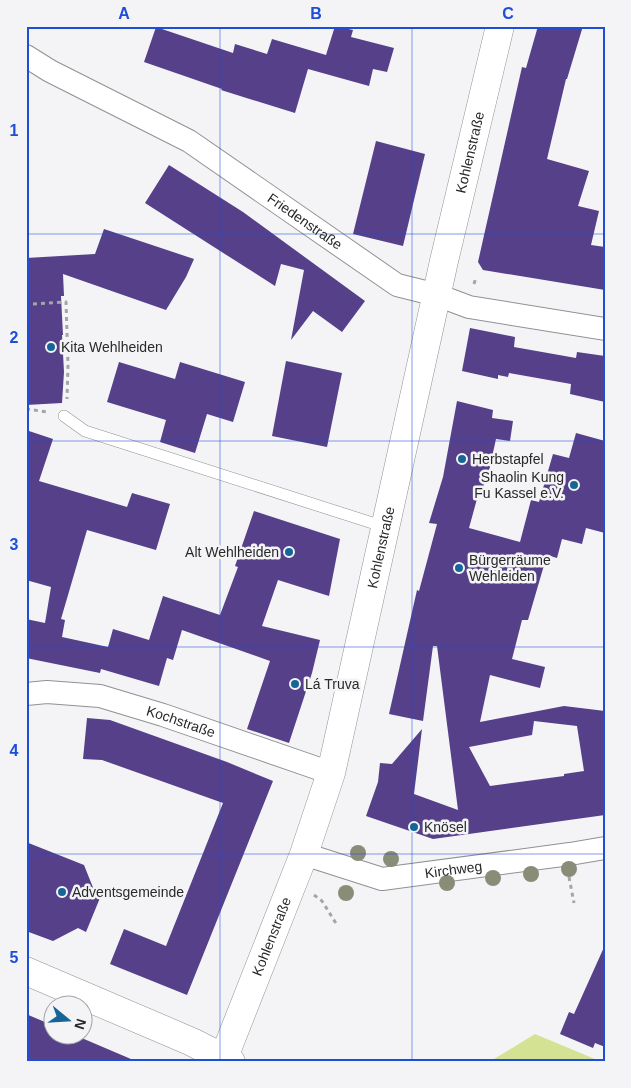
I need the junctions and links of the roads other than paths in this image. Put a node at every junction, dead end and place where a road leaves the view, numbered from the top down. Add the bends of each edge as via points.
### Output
1 (500, 26) edge
2 (26, 56) edge
3 (437, 295) junction
4 (605, 330) edge
5 (64, 416) road end
6 (385, 527) junction
7 (26, 694) edge
8 (331, 773) junction
9 (605, 848) edge
10 (304, 854) junction
11 (26, 971) edge
12 (225, 1060) edge

1 - 3 main road, Kohlenstraße
2 - 3 street, Friedenstraße via 189,142 397,285
3 - 4 street, Friedenstraße via 469,307
3 - 6 main road, Kohlenstraße
5 - 6 lane via 85,431
6 - 8 main road, Kohlenstraße
7 - 8 street, Kochstraße via 47,692 100,696 163,714
8 - 10 main road, Kohlenstraße
9 - 10 street, Kirchweg via 382,879
10 - 12 main road, Kohlenstraße
11 - 12 main road

